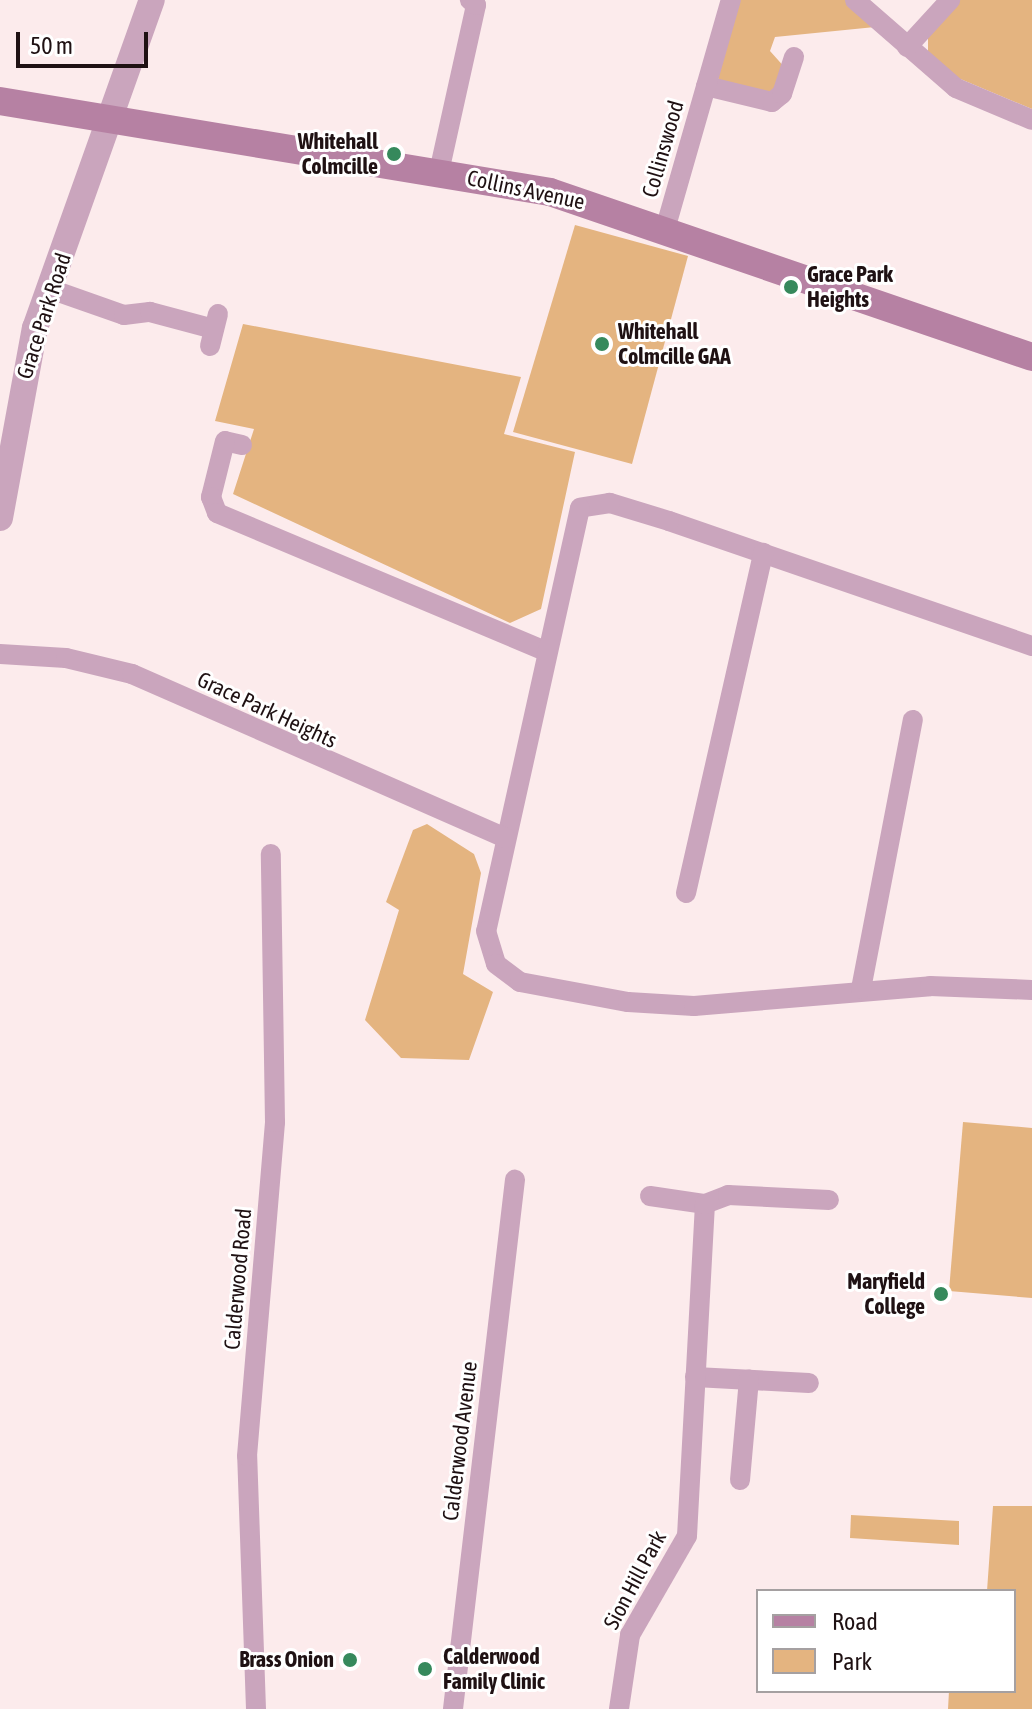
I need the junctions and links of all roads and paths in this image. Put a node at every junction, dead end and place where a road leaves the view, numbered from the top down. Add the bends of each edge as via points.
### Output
1 (152, 0) edge
2 (470, 0) edge
3 (731, 0) edge
4 (855, 0) edge
5 (950, 0) edge
6 (907, 47) junction
7 (794, 57) dead end
8 (706, 86) junction
9 (0, 101) edge
10 (113, 120) junction
11 (1032, 120) edge
12 (439, 172) junction
13 (666, 226) junction
14 (50, 289) junction
15 (214, 330) dead end
16 (1032, 357) edge
17 (242, 445) dead end
18 (0, 518) edge
19 (763, 553) junction
20 (1032, 646) edge
21 (545, 651) junction
22 (0, 654) edge
23 (913, 720) dead end
24 (506, 838) junction
25 (271, 854) dead end
26 (686, 893) dead end
27 (861, 989) junction
28 (1032, 990) edge
29 (515, 1180) dead end
30 (650, 1196) dead end
31 (829, 1200) dead end
32 (705, 1204) junction
33 (695, 1377) junction
34 (749, 1379) junction
35 (809, 1383) dead end
36 (740, 1480) dead end
37 (256, 1709) edge
38 (453, 1709) edge
39 (619, 1709) edge

1 - 10 street, Grace Park Road
2 - 12 street via 476,5
3 - 8 street, Collinswood
4 - 6 street
5 - 6 street
6 - 11 street via 956,88
7 - 8 street, Collinswood via 772,102
8 - 13 street, Collinswood
9 - 10 main road, Collins Avenue
10 - 12 main road, Collins Avenue
10 - 14 street, Grace Park Road
12 - 13 main road, Collins Avenue via 550,192
13 - 16 main road, Collins Avenue
14 - 15 street via 124,315 150,312
14 - 18 street, Grace Park Road via 15,412
17 - 21 street via 225,441 211,497 217,513
19 - 20 street
19 - 21 street via 610,503 580,508
19 - 26 street
21 - 24 street
22 - 24 street, Grace Park Heights via 66,658 132,674
23 - 27 street
24 - 27 street via 486,931 496,964 520,982 694,1006
25 - 37 street, Calderwood Road via 275,1122 247,1456
27 - 28 street
29 - 38 street, Calderwood Avenue
30 - 32 street
31 - 32 street via 728,1195
32 - 33 street, Sion Hill Park
33 - 34 street
33 - 39 street, Sion Hill Park via 687,1536 630,1635
34 - 35 street
34 - 36 street

